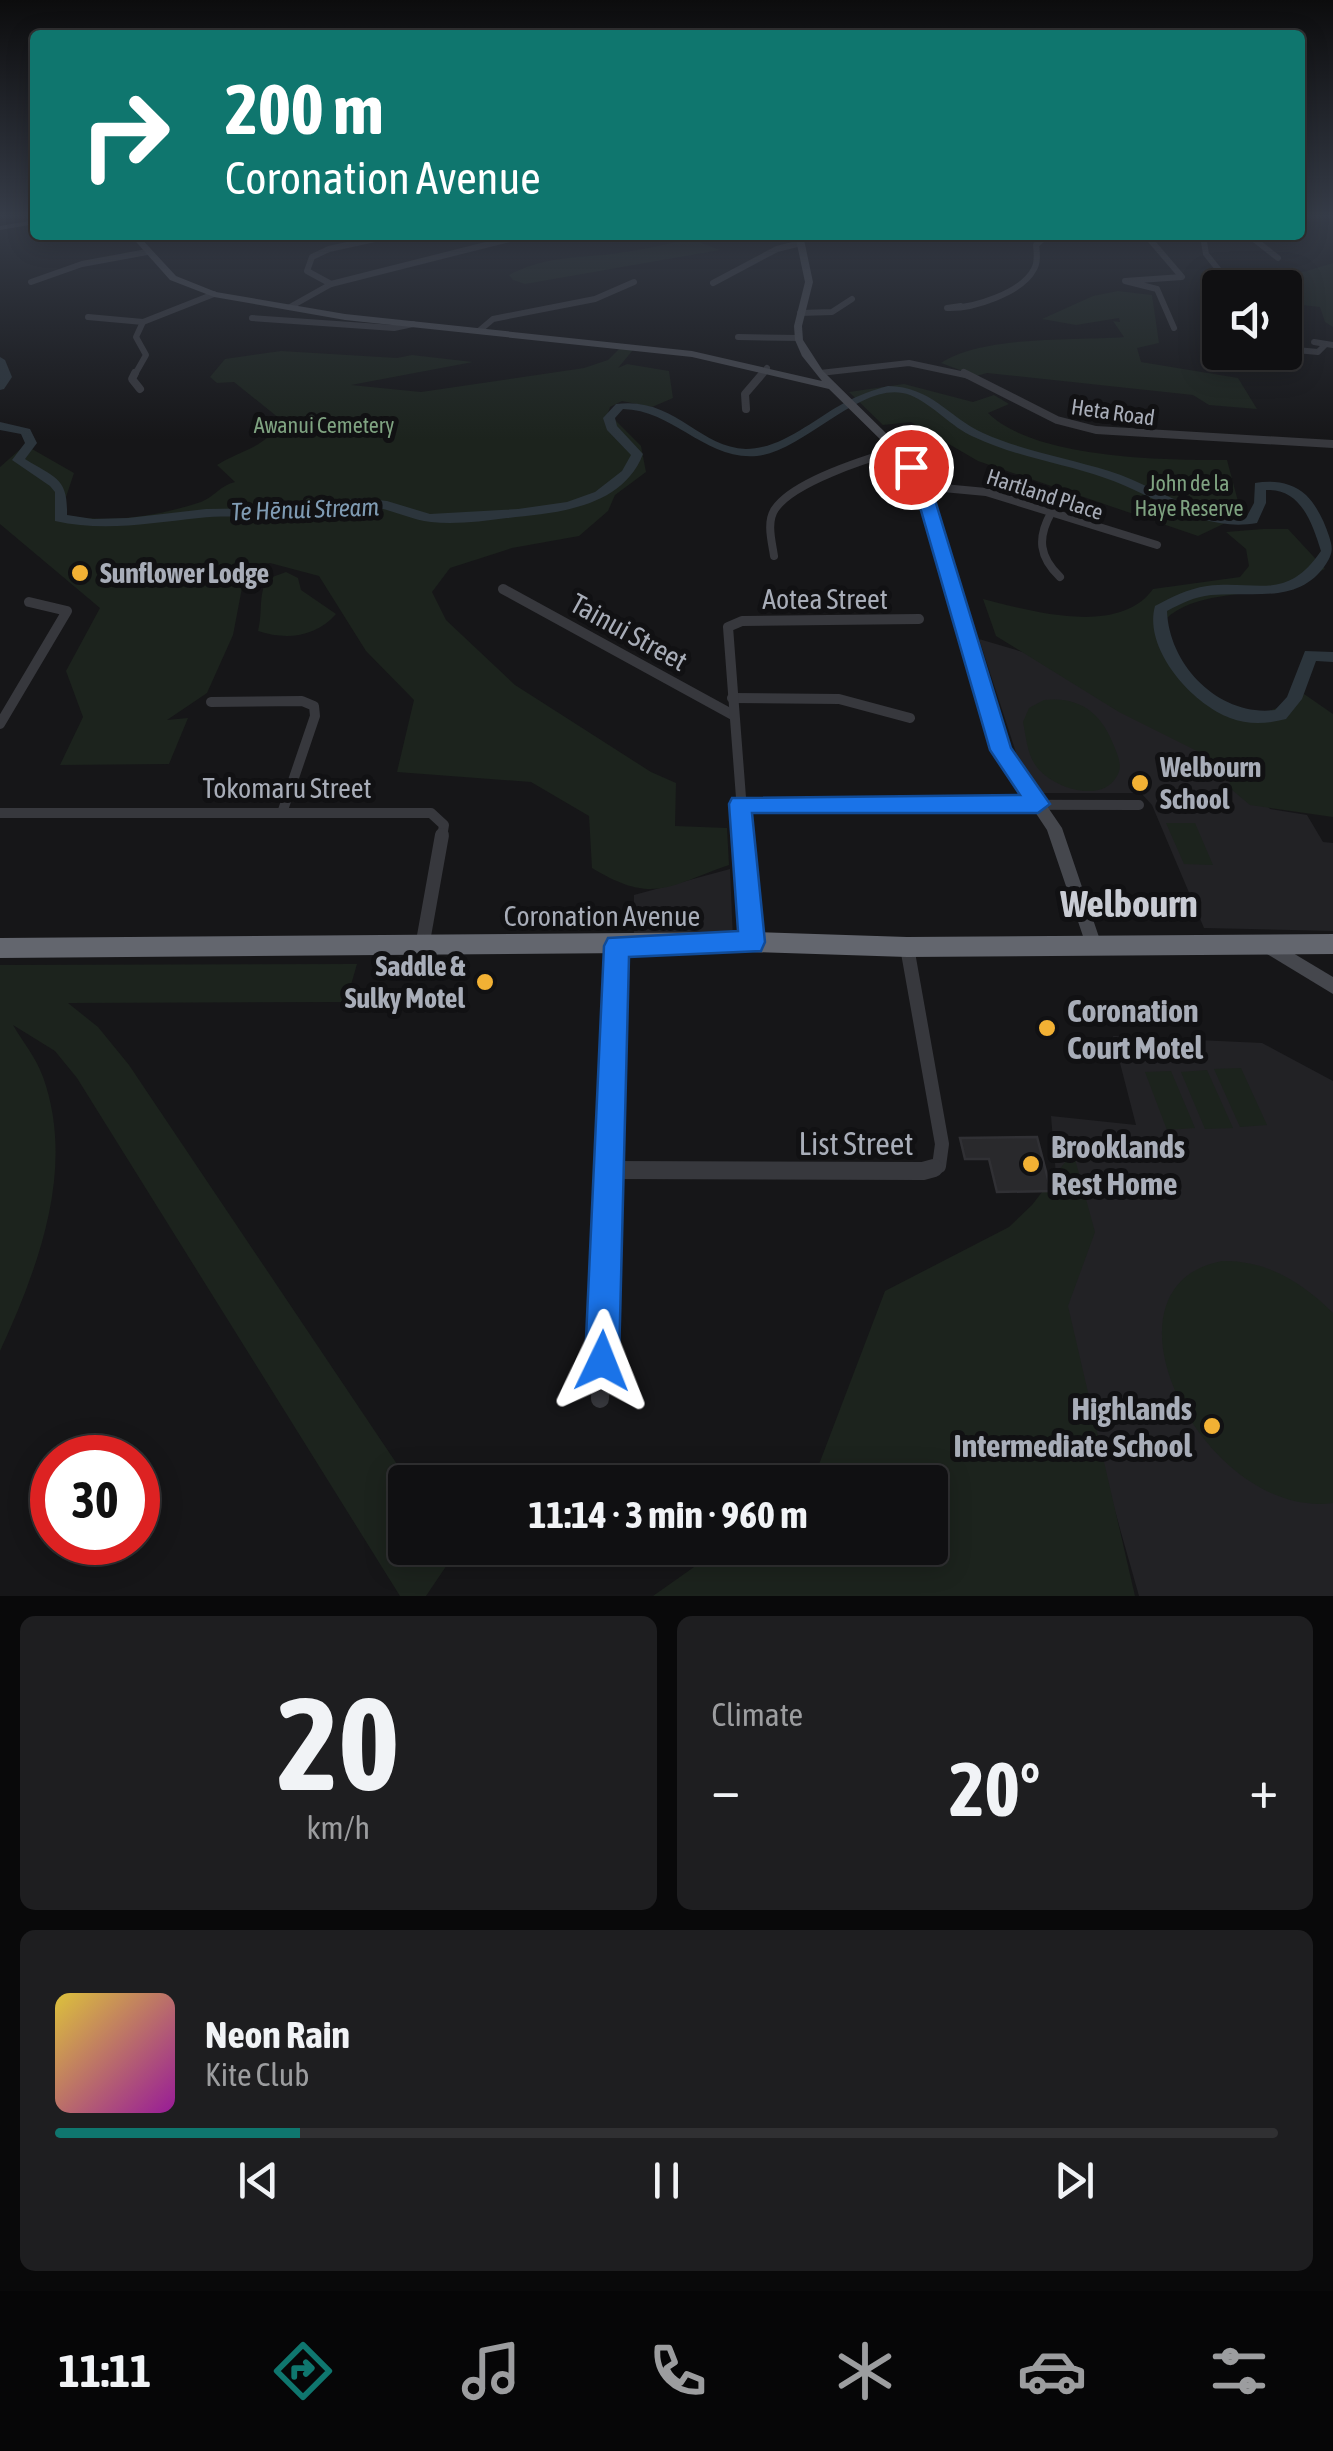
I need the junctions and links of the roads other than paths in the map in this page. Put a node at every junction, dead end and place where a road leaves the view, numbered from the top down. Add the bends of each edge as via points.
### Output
1 (208, 291) edge
2 (318, 291) edge
3 (611, 291) edge
4 (807, 291) edge
5 (1004, 291) edge
6 (1158, 291) edge
7 (214, 294) junction
8 (852, 299) dead end
9 (961, 306) dead end
10 (290, 308) junction
11 (800, 313) junction
12 (88, 318) dead end
13 (252, 318) dead end
14 (144, 322) junction
15 (413, 324) junction
16 (1174, 328) dead end
17 (480, 330) junction
18 (738, 337) dead end
19 (798, 338) junction
20 (1314, 342) dead end
21 (1329, 346) edge
22 (1302, 351) edge
23 (770, 369) junction
24 (817, 370) junction
25 (800, 378) junction
26 (835, 387) junction
27 (140, 389) dead end
28 (746, 408) dead end
29 (1333, 444) edge
30 (898, 450) junction
31 (922, 486) junction
32 (1051, 513) junction
33 (1157, 545) dead end
34 (774, 556) dead end
35 (1060, 576) dead end
36 (503, 589) dead end
37 (29, 602) dead end
38 (919, 618) dead end
39 (732, 624) joint
40 (732, 698) junction
41 (212, 702) dead end
42 (733, 714) junction
43 (910, 718) dead end
44 (0, 724) edge
45 (740, 804) junction
46 (1038, 804) junction
47 (1139, 805) dead end
48 (0, 813) edge
49 (282, 813) junction
50 (752, 942) junction
51 (1093, 943) junction
52 (1265, 944) junction
53 (422, 946) junction
54 (617, 946) junction
55 (907, 947) junction
56 (1324, 947) edge
57 (0, 948) edge
58 (1328, 983) edge
59 (609, 1170) junction
60 (600, 1399) dead end

1 - 7 street
2 - 10 street
3 - 17 street via 493,319
4 - 11 street
5 - 9 street
6 - 16 street
7 - 10 street
7 - 14 street
8 - 11 street via 832,312
10 - 15 street
11 - 19 street
12 - 14 street
13 - 15 street
14 - 27 street via 136,338 146,355 132,379
15 - 17 street
17 - 23 street via 614,342
18 - 19 street
19 - 24 street
20 - 21 street
21 - 22 street
23 - 24 street
23 - 25 street
23 - 28 street via 745,394
24 - 25 street
24 - 26 street
24 - 29 street, Heta Road via 890,362 944,367 1034,412 1096,430
25 - 26 street
26 - 30 street
30 - 31 street
30 - 34 street via 864,458 782,502 770,527
31 - 32 street, Hartland Place via 977,490
31 - 46 street via 1001,750
32 - 33 street, Hartland Place
32 - 35 street via 1038,544
36 - 42 street, Tainui Street
37 - 44 street via 67,611
38 - 39 street, Aotea Street
39 - 40 street
40 - 42 street
40 - 43 street via 839,698
41 - 49 street via 314,706
42 - 45 street
45 - 46 street
45 - 50 street
46 - 47 street
46 - 51 street via 1058,837
48 - 49 street, Tokomaru Street
49 - 53 street, Tokomaru Street via 423,813 442,820
50 - 54 highway, Coronation Avenue
50 - 55 highway, Coronation Avenue
51 - 52 highway, Coronation Avenue
51 - 55 highway, Coronation Avenue
52 - 56 highway, Coronation Avenue
52 - 58 street, Coronation Avenue
53 - 54 highway, Coronation Avenue
53 - 57 highway, Coronation Avenue
54 - 59 street
55 - 59 street, List Street via 942,1144 939,1166
56 - 58 street, Coronation Avenue
59 - 60 street

